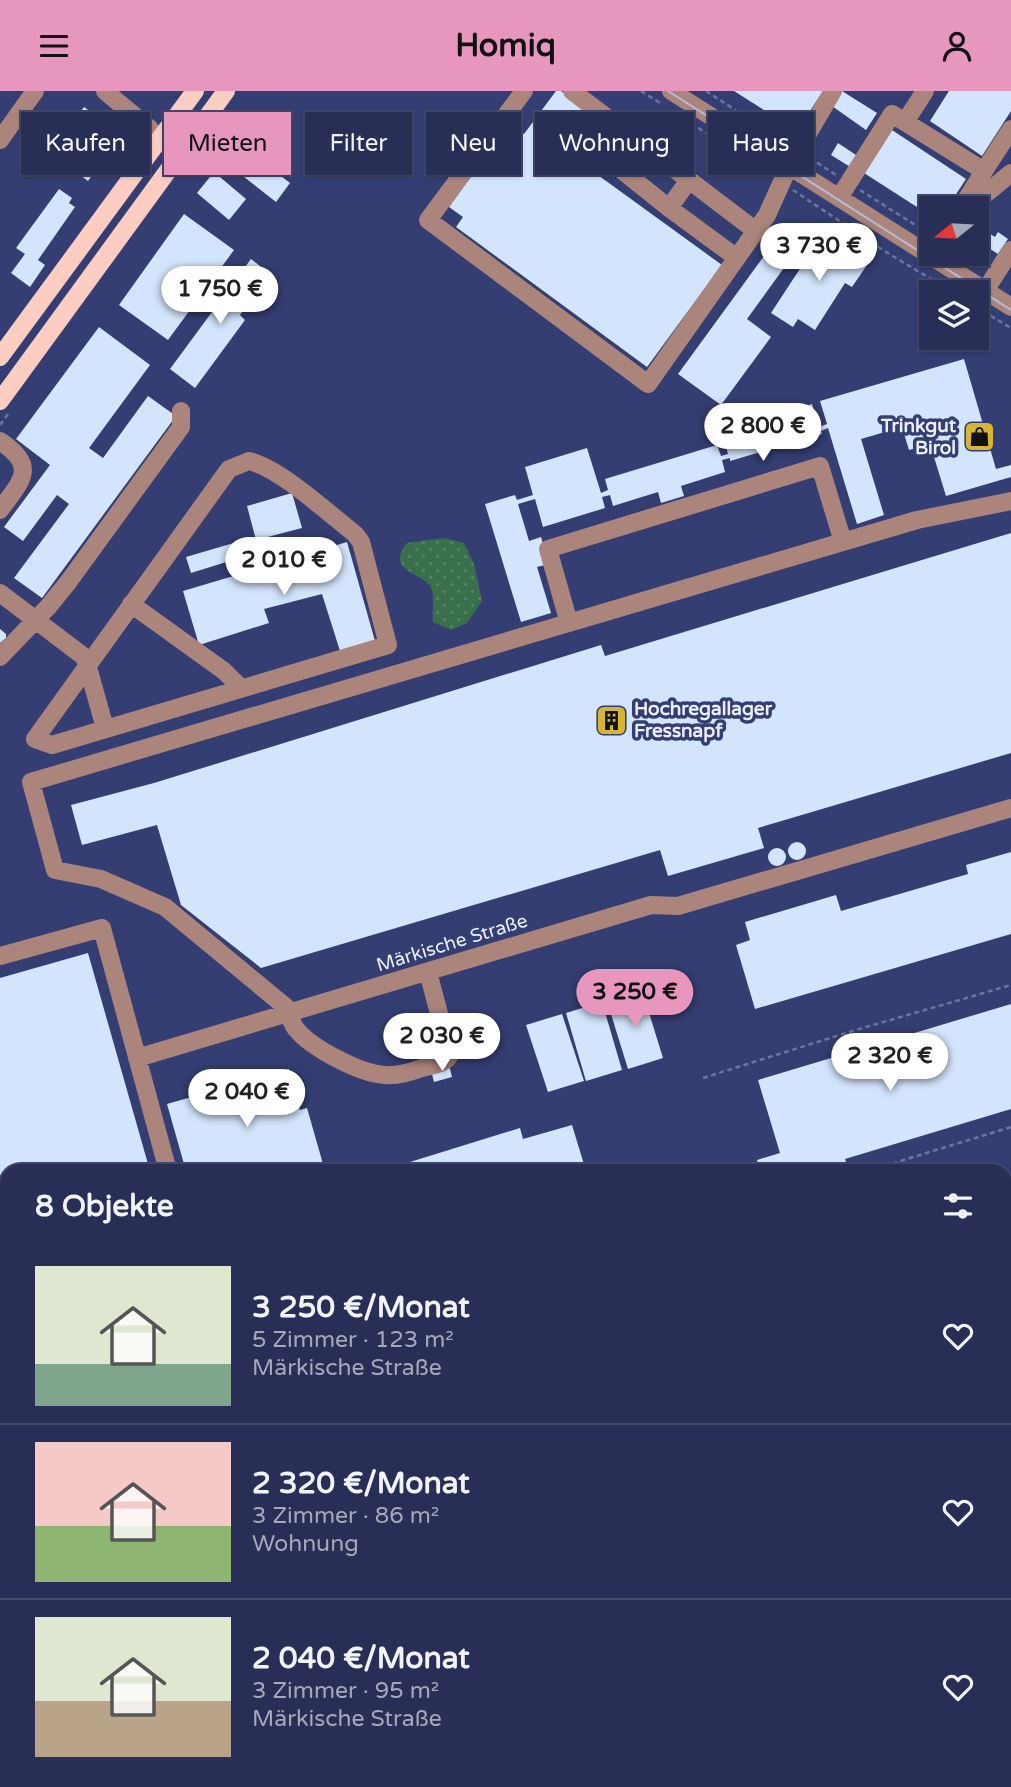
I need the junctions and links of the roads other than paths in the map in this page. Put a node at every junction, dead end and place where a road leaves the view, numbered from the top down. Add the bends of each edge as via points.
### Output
1 (35, 91) edge
2 (104, 91) edge
3 (195, 91) edge
4 (226, 91) edge
5 (524, 91) edge
6 (572, 91) edge
7 (833, 91) edge
8 (925, 91) edge
9 (667, 98) edge
10 (708, 117) edge
11 (905, 122) junction
12 (814, 124) edge
13 (1011, 129) edge
14 (0, 140) edge
15 (158, 141) junction
16 (814, 171) edge
17 (984, 171) junction
18 (1011, 173) edge
19 (628, 175) edge
20 (786, 175) edge
21 (689, 180) junction
22 (844, 190) junction
23 (968, 196) edge
24 (983, 196) edge
25 (669, 208) junction
26 (756, 231) junction
27 (919, 243) edge
28 (1011, 250) edge
29 (737, 258) junction
30 (947, 266) edge
31 (962, 280) edge
32 (989, 286) edge
33 (989, 301) edge
34 (1011, 307) edge
35 (0, 357) edge
36 (0, 401) edge
37 (181, 411) dead end
38 (0, 440) edge
39 (1011, 501) edge
40 (0, 510) edge
41 (843, 542) junction
42 (0, 593) edge
43 (131, 604) junction
44 (35, 620) junction
45 (569, 623) junction
46 (0, 657) edge
47 (88, 664) junction
48 (240, 688) junction
49 (106, 728) junction
50 (1011, 808) edge
51 (0, 956) edge
52 (428, 972) junction
53 (291, 1013) junction
54 (137, 1058) junction
55 (166, 1164) edge

1 - 14 street
2 - 15 street
3 - 15 main road
4 - 36 main road
5 - 29 street via 428,220 648,384
6 - 21 street
7 - 12 street
8 - 11 street
9 - 10 street
11 - 17 street
11 - 22 street via 892,114
13 - 17 street
15 - 35 main road
16 - 22 street
17 - 23 street
18 - 24 street
19 - 25 street
20 - 26 street
21 - 25 street
21 - 26 street
22 - 27 street
25 - 29 street
26 - 29 street
28 - 32 street
30 - 31 street
33 - 34 street
37 - 44 street via 181,427 69,581
38 - 40 street via 15,451 24,473
39 - 41 street via 917,520
41 - 45 street
41 - 45 street via 820,466 548,549
42 - 44 street
43 - 47 street
43 - 48 street via 224,671
43 - 48 street via 229,469 249,461 261,464 297,489 361,542 388,645
44 - 46 street
44 - 47 street
45 - 53 street via 31,782 55,870 101,879 165,907
47 - 49 street
47 - 49 street via 35,739 52,745
48 - 49 street
50 - 52 street, Märkische Straße via 677,906 651,905
51 - 54 street via 102,928
52 - 53 street, Märkische Straße
52 - 53 street via 450,1055 436,1064 383,1076 352,1068 296,1029
53 - 54 street, Märkische Straße
54 - 55 street

